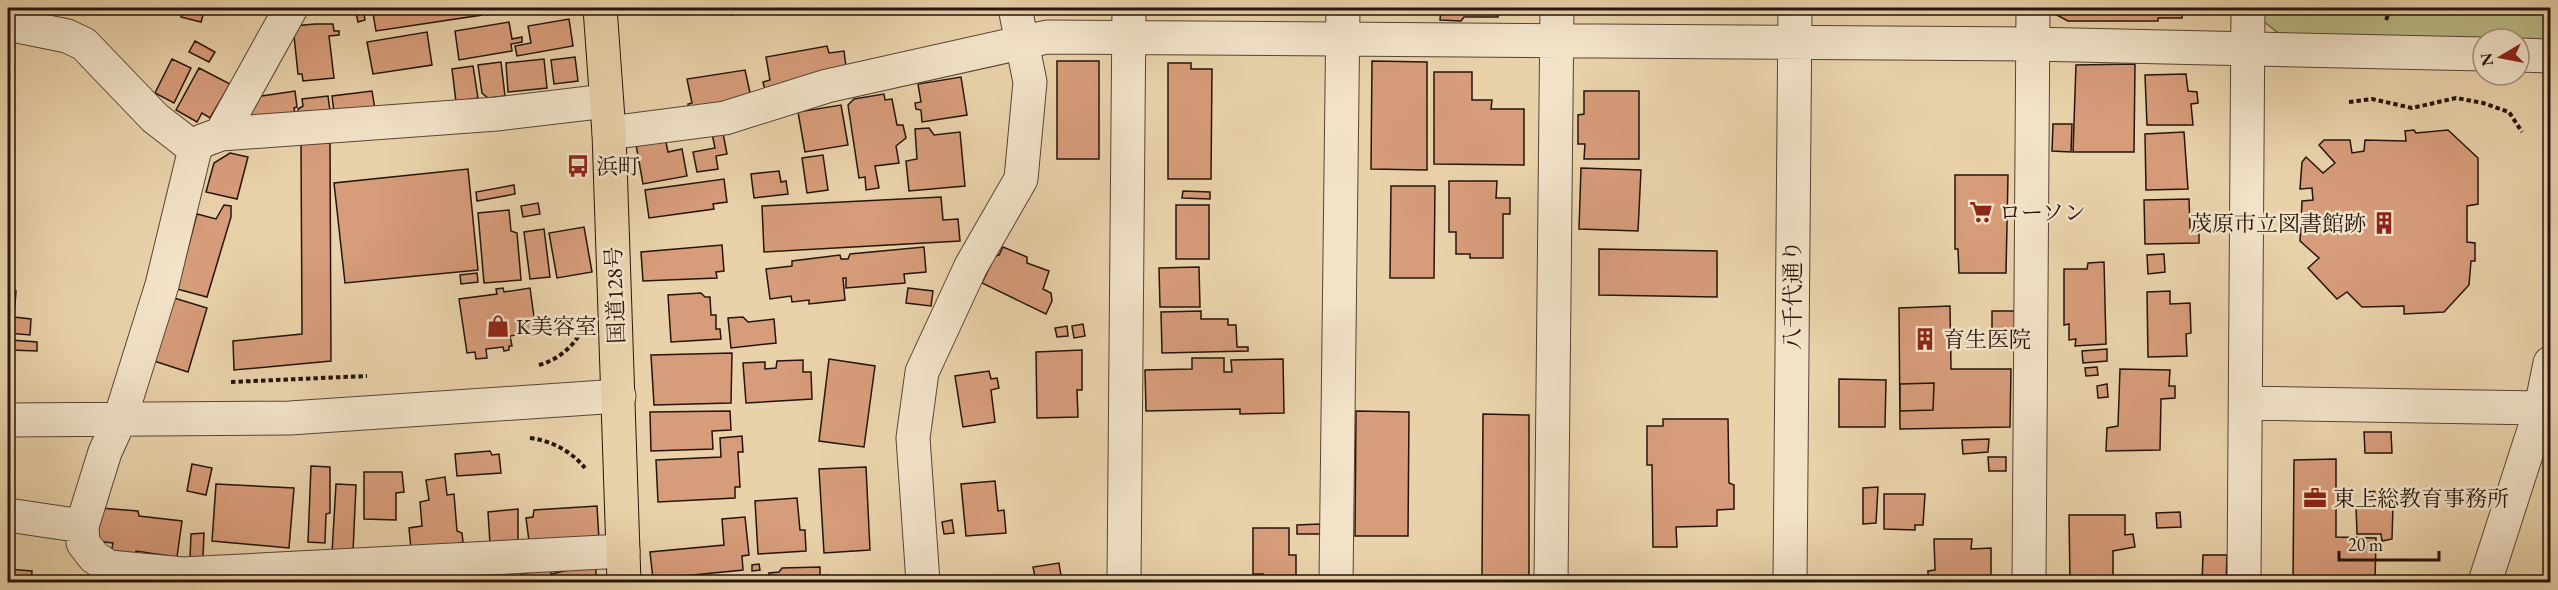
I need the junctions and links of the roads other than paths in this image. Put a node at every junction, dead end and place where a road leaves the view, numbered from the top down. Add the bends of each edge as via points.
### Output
1 (291, 8) edge
2 (600, 8) edge
3 (1015, 8) edge
4 (1557, 8) edge
5 (1795, 8) edge
6 (2033, 8) edge
7 (2248, 8) edge
8 (1129, 22) edge
9 (1343, 23) edge
10 (8, 24) edge
11 (1557, 42) junction
12 (1794, 42) junction
13 (1023, 43) junction
14 (2032, 44) junction
15 (2247, 46) junction
16 (2471, 54) edge
17 (2531, 55) edge
18 (2550, 56) edge
19 (606, 101) junction
20 (609, 133) junction
21 (208, 142) junction
22 (2550, 363) edge
23 (619, 396) junction
24 (2246, 403) junction
25 (2541, 408) junction
26 (120, 419) junction
27 (8, 420) edge
28 (8, 515) edge
29 (82, 526) junction
30 (623, 567) edge
31 (128, 576) edge
32 (923, 582) edge
33 (1124, 582) edge
34 (1336, 582) edge
35 (1551, 582) edge
36 (1790, 582) edge
37 (2029, 582) edge
38 (2244, 582) edge
39 (2485, 582) edge

1 - 21 street
2 - 19 highway, 国道128号
3 - 13 street
4 - 11 street
5 - 12 street, 八千代通り
6 - 14 street
7 - 15 street
8 - 9 street
8 - 13 street
8 - 33 street
9 - 11 street
9 - 34 street
10 - 21 street via 67,36 84,44 155,118
11 - 12 street
11 - 35 street
12 - 14 street
12 - 36 street, 八千代通り
13 - 20 street via 826,86 725,117
13 - 32 street via 1030,82 1021,179 971,266 922,372 913,438
14 - 15 street
14 - 37 street
15 - 16 street
15 - 24 street
17 - 18 street
19 - 20 highway, 国道128号
19 - 21 street
20 - 23 highway, 国道128号
21 - 26 street
22 - 25 street
23 - 26 street via 290,418
23 - 30 highway, 国道128号
24 - 25 street
24 - 38 street
25 - 39 street
26 - 27 street
26 - 29 street via 105,452
28 - 29 street
29 - 31 street via 82,543 94,557
30 - 31 street

